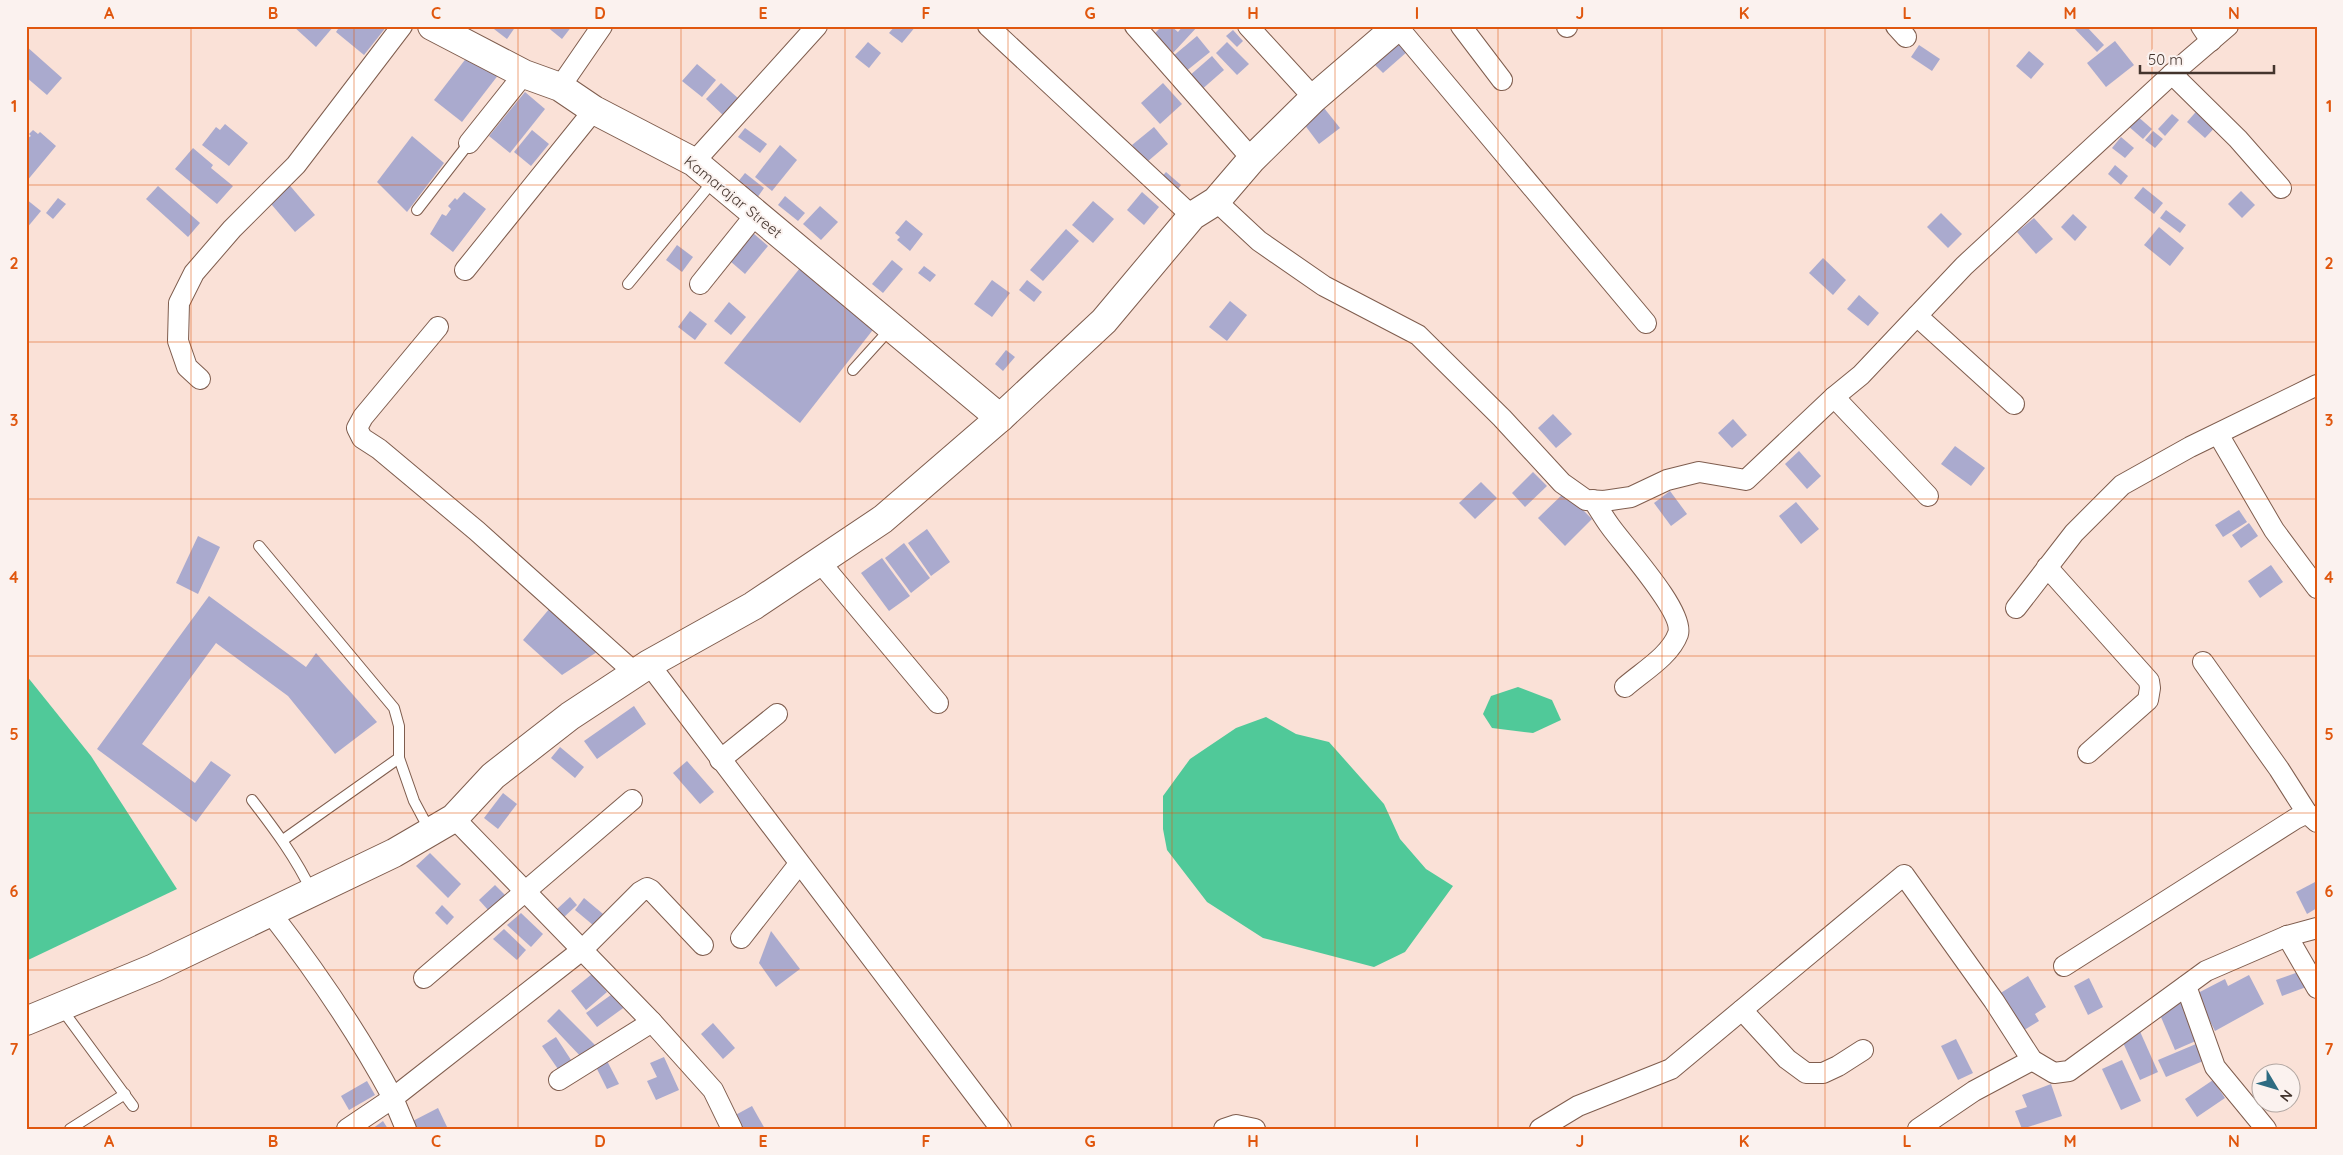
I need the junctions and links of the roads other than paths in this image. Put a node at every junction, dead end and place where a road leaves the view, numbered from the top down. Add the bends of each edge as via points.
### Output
1 (402, 26) edge
2 (432, 26) edge
3 (602, 26) edge
4 (817, 26) edge
5 (988, 26) edge
6 (1135, 26) edge
7 (1248, 26) edge
8 (1397, 26) edge
9 (1461, 26) edge
10 (2228, 26) edge
11 (2206, 33) edge
12 (524, 74) junction
13 (2172, 74) junction
14 (1502, 80) dead end
15 (560, 87) junction
16 (1314, 98) junction
17 (594, 110) junction
18 (469, 142) joint
19 (1252, 159) junction
20 (694, 162) junction
21 (715, 180) junction
22 (2281, 188) dead end
23 (1216, 201) junction
24 (417, 210) dead end
25 (756, 214) junction
26 (1192, 216) junction
27 (465, 270) dead end
28 (628, 284) dead end
29 (700, 284) dead end
30 (1917, 316) junction
31 (1646, 323) dead end
32 (438, 327) dead end
33 (892, 327) junction
34 (853, 370) dead end
35 (200, 379) dead end
36 (2317, 385) edge
37 (1834, 397) junction
38 (2014, 404) dead end
39 (1000, 418) junction
40 (2218, 434) junction
41 (1928, 496) dead end
42 (1593, 500) junction
43 (259, 546) dead end
44 (819, 562) junction
45 (2047, 567) junction
46 (2317, 588) edge
47 (2016, 608) dead end
48 (2203, 662) dead end
49 (642, 669) junction
50 (1625, 687) dead end
51 (938, 703) dead end
52 (777, 714) dead end
53 (2088, 753) dead end
54 (399, 758) junction
55 (720, 760) junction
56 (252, 800) dead end
57 (632, 800) dead end
58 (454, 818) junction
59 (2312, 818) edge
60 (430, 832) junction
61 (283, 840) junction
62 (799, 864) junction
63 (524, 892) junction
64 (312, 893) junction
65 (270, 912) junction
66 (2317, 928) edge
67 (2287, 936) junction
68 (741, 938) dead end
69 (703, 945) dead end
70 (582, 950) junction
71 (2064, 966) dead end
72 (424, 978) dead end
73 (2186, 986) junction
74 (2317, 988) edge
75 (60, 1007) junction
76 (1742, 1010) junction
77 (26, 1021) edge
78 (652, 1022) junction
79 (1862, 1050) dead end
80 (2032, 1060) junction
81 (559, 1080) dead end
82 (124, 1094) junction
83 (393, 1098) junction
84 (133, 1106) dead end
85 (70, 1129) edge
86 (347, 1129) edge
87 (406, 1129) edge
88 (732, 1129) edge
89 (1001, 1129) edge
90 (1224, 1129) edge
91 (1255, 1129) edge
92 (1540, 1129) edge
93 (1918, 1129) edge
94 (2266, 1129) edge

1 - 35 street via 296,165 232,229 194,273 179,303 178,341 187,368
2 - 12 street, Kamarajar Street
3 - 15 street
4 - 20 street
5 - 26 street
6 - 19 street
7 - 16 street
8 - 16 street
8 - 31 street
9 - 14 street
10 - 11 street
11 - 13 street
12 - 15 street, Kamarajar Street
12 - 18 street
13 - 22 street via 2233,134
13 - 30 street via 1964,266
15 - 17 street, Kamarajar Street
16 - 19 street
17 - 20 street, Kamarajar Street
17 - 27 street
18 - 24 lane
19 - 23 street
20 - 21 street, Kamarajar Street
21 - 25 street, Kamarajar Street
21 - 28 lane
23 - 26 street
23 - 42 street via 1259,241 1324,286 1418,335 1562,483 1586,500
25 - 29 street
25 - 33 street, Kamarajar Street
26 - 39 street via 1104,321
30 - 37 street via 1861,375
30 - 38 street
32 - 49 street via 363,417 357,428 362,438
33 - 34 lane
33 - 39 street, Kamarajar Street
36 - 40 street
37 - 41 street
37 - 42 street via 1746,480 1699,472 1667,480 1631,497
39 - 44 street via 883,519
40 - 45 street via 2122,485 2074,533
40 - 46 street via 2274,530
42 - 50 street via 1665,598 1675,616 1678,632 1670,648
43 - 54 lane via 394,708 399,726
44 - 49 street via 753,606
44 - 51 street
45 - 47 street
45 - 53 street via 2145,675 2150,688 2148,700
48 - 59 street
49 - 55 street
49 - 58 street via 539,738 493,776
52 - 55 street
54 - 60 lane via 414,801
54 - 61 lane
55 - 62 street
56 - 61 lane
57 - 63 street
58 - 60 street
58 - 63 street
59 - 71 street via 2295,819
60 - 64 street
61 - 64 lane
62 - 68 street
62 - 89 street
63 - 70 street
63 - 72 street
64 - 65 street
65 - 75 street via 154,968
65 - 83 street via 371,1058
66 - 67 street
67 - 73 street via 2206,971
67 - 74 street
69 - 70 street via 647,888
70 - 78 street
70 - 83 street
73 - 80 street via 2069,1071 2054,1074
73 - 94 street via 2215,1067
75 - 77 street
75 - 82 lane
76 - 79 street via 1787,1060 1806,1073 1823,1073
76 - 80 street via 1904,874 1994,1000
76 - 92 street via 1671,1069 1578,1106
78 - 81 street
78 - 88 street via 713,1090
80 - 93 street via 1974,1092
82 - 84 lane
82 - 85 lane
83 - 86 street
83 - 87 street
90 - 91 street via 1236,1125

